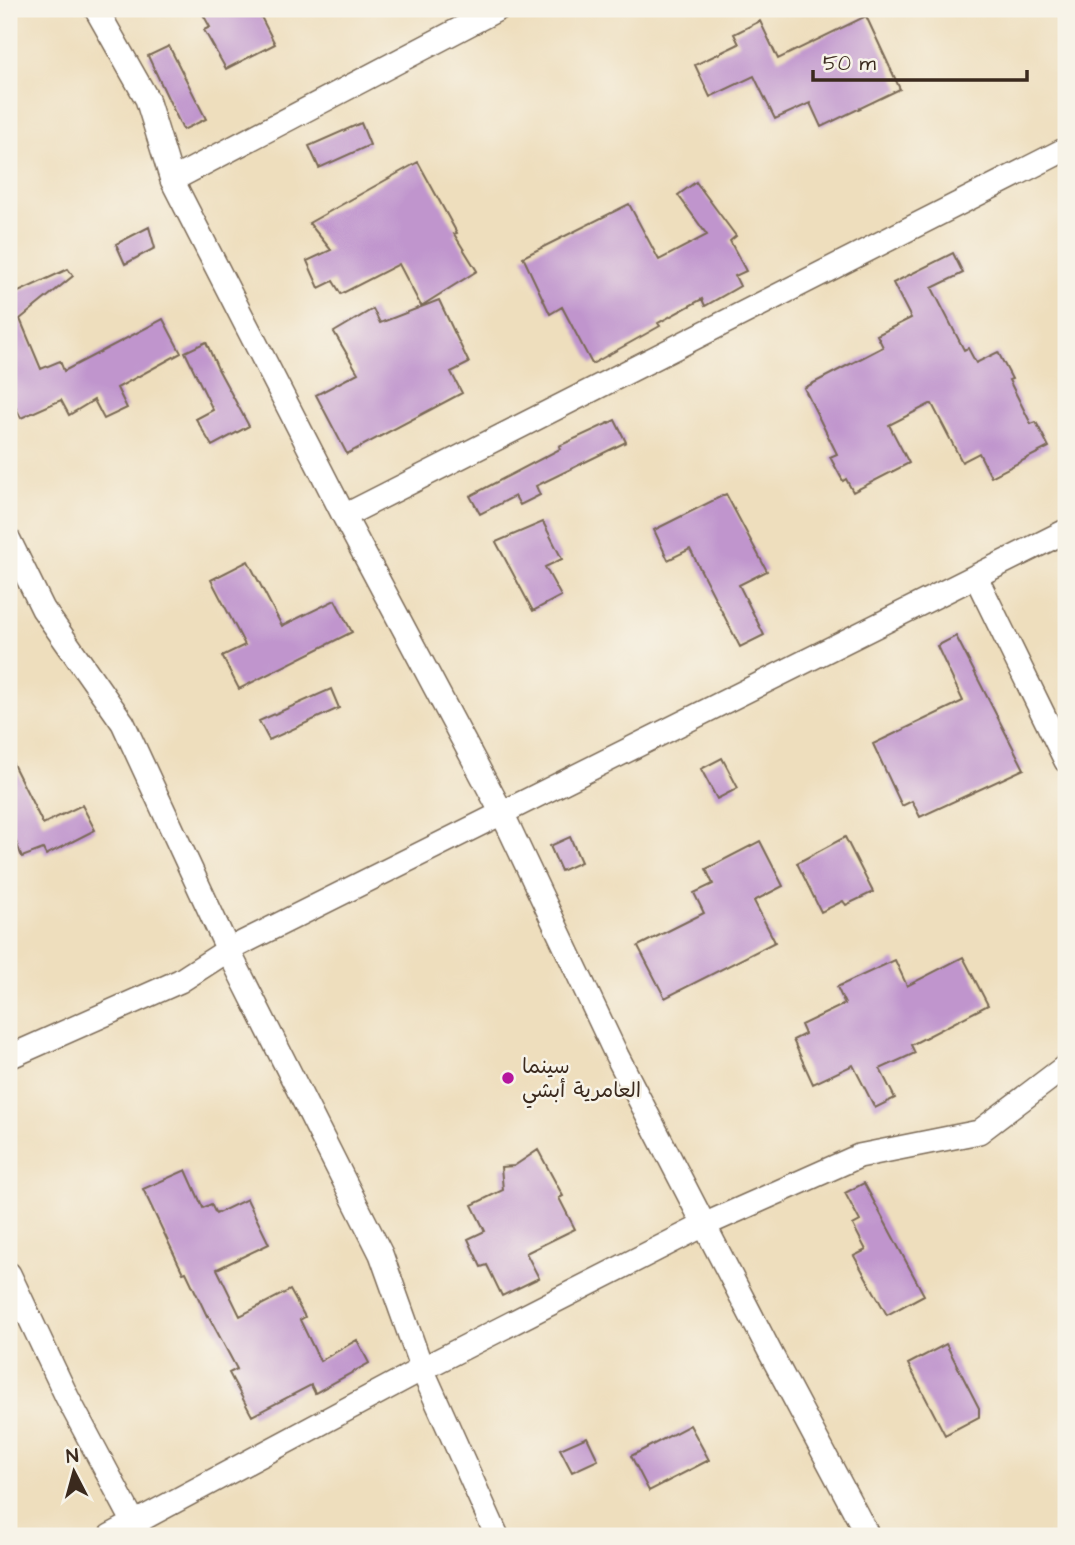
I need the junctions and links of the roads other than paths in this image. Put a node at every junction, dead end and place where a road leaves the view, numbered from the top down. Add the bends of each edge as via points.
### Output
1 (96, 9) edge
2 (498, 9) edge
3 (1066, 149) edge
4 (172, 180) junction
5 (344, 516) junction
6 (1066, 531) edge
7 (9, 540) edge
8 (976, 576) junction
9 (1066, 761) edge
10 (503, 815) junction
11 (228, 950) junction
12 (9, 1057) edge
13 (1066, 1066) edge
14 (704, 1225) junction
15 (9, 1274) edge
16 (422, 1369) junction
17 (138, 1530) edge
18 (110, 1536) edge
19 (498, 1536) edge
20 (868, 1536) edge

1 - 4 street via 147,99
2 - 4 street
3 - 5 street
4 - 5 street
5 - 10 street
6 - 8 street
7 - 11 street via 43,609 123,723
8 - 9 street
8 - 10 street
10 - 11 street
10 - 14 street via 617,1056
11 - 12 street via 180,981
11 - 16 street via 381,1254
13 - 14 street via 979,1132 859,1156
14 - 16 street
14 - 20 street
15 - 17 street via 67,1397
16 - 17 street
16 - 19 street
17 - 18 street

